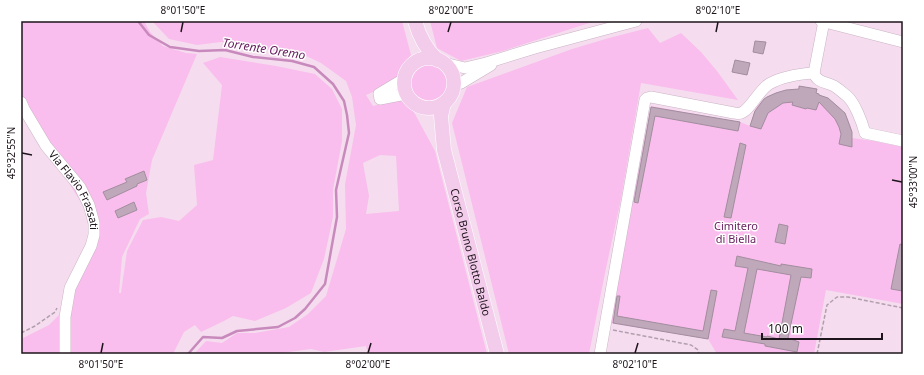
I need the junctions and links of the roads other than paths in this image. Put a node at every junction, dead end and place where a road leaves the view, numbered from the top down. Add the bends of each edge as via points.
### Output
1 (636, 21) edge
2 (823, 21) edge
3 (417, 27) edge
4 (903, 42) edge
5 (503, 58) junction
6 (441, 61) junction
7 (416, 62) junction
8 (814, 73) junction
9 (404, 80) junction
10 (454, 86) junction
11 (406, 94) junction
12 (21, 102) edge
13 (444, 103) junction
14 (424, 107) junction
15 (903, 141) edge
16 (444, 150) junction
17 (65, 354) edge
18 (497, 354) edge
19 (600, 354) edge

1 - 5 street
2 - 4 street
2 - 8 street
3 - 6 main road via 430,52
3 - 7 main road
5 - 6 street via 465,68
5 - 10 street
6 - 7 main road via 430,58
6 - 10 main road via 452,74
7 - 9 main road via 410,67
8 - 15 street via 820,81 834,86 848,97 860,117 865,133
8 - 19 street via 796,74 768,85 742,113 650,97 645,100
9 - 11 main road
9 - 11 street via 379,94 380,99
10 - 13 main road
11 - 14 main road via 417,105
12 - 17 street, Via Flavio Frassati via 46,146 80,187 94,223 91,246 70,288 65,317
13 - 14 main road via 431,108
13 - 16 main road, Corso Bruno Blotto Baldo via 441,116
14 - 16 main road, Corso Bruno Blotto Baldo
16 - 18 main road, Corso Bruno Blotto Baldo

